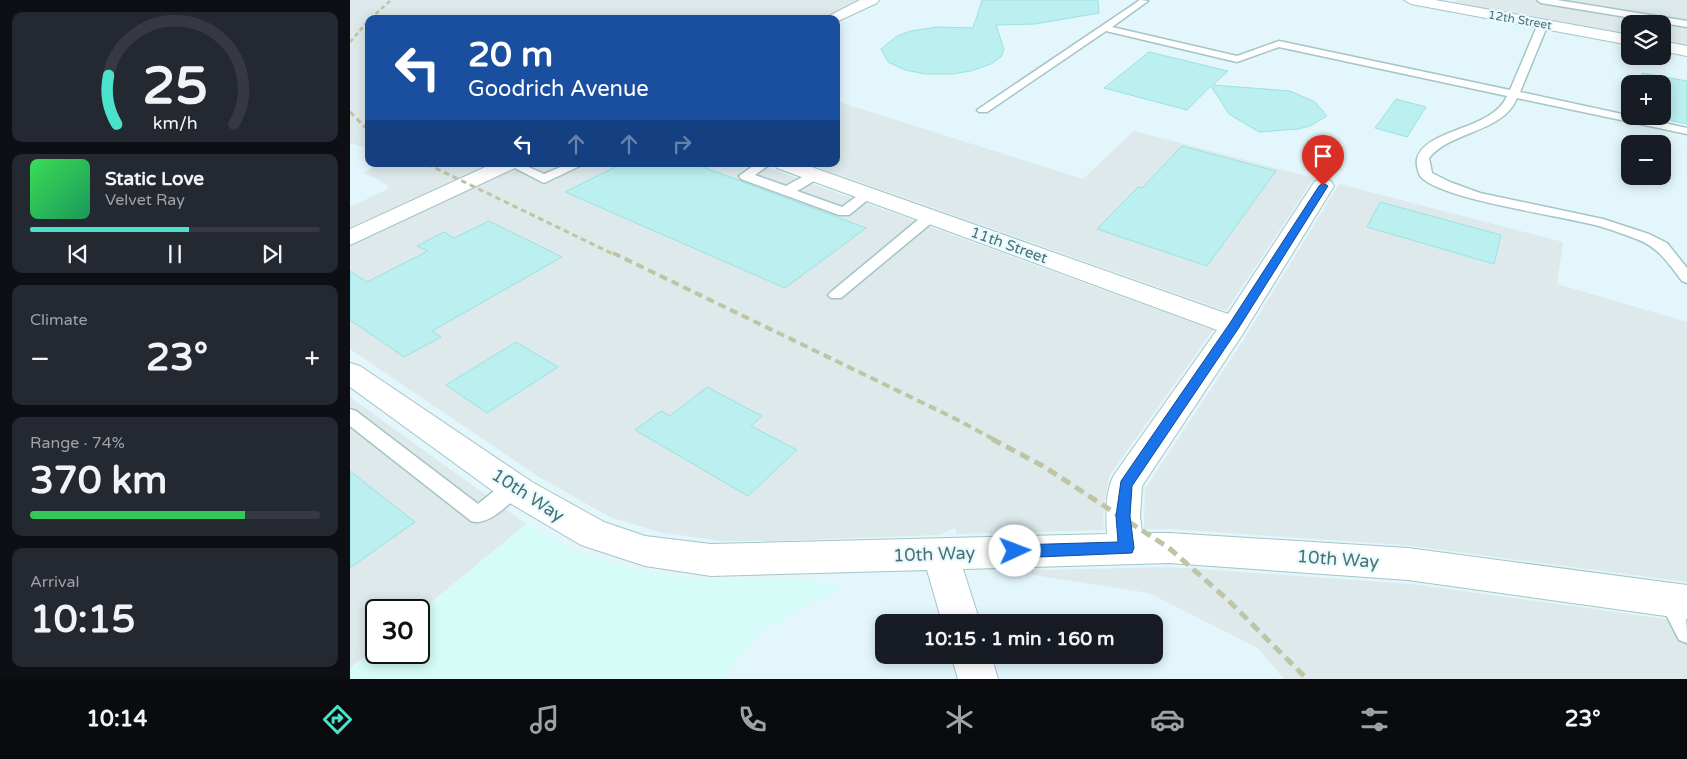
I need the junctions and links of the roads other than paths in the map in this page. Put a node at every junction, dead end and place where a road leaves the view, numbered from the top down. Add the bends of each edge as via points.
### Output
1 (872, 0) edge
2 (1411, 0) edge
3 (1541, 0) edge
4 (1144, 1) edge
5 (1445, 3) edge
6 (1601, 10) junction
7 (839, 15) edge
8 (1621, 22) edge
9 (1543, 24) junction
10 (1687, 24) edge
11 (1106, 28) junction
12 (1671, 31) edge
13 (1687, 34) edge
14 (1621, 38) edge
15 (1671, 48) edge
16 (1687, 51) edge
17 (1514, 94) junction
18 (983, 110) dead end
19 (1687, 131) edge
20 (502, 167) edge
21 (519, 167) edge
22 (571, 167) edge
23 (759, 167) edge
24 (792, 167) edge
25 (815, 175) junction
26 (1323, 186) dead end
27 (787, 191) junction
28 (869, 194) junction
29 (930, 217) junction
30 (350, 238) edge
31 (1687, 278) edge
32 (836, 295) dead end
33 (1234, 326) junction
34 (350, 373) edge
35 (350, 416) edge
36 (514, 488) junction
37 (1126, 548) junction
38 (940, 553) junction
39 (1678, 600) edge
40 (959, 614) edge
41 (1687, 632) edge
42 (973, 664) edge
43 (978, 679) edge

1 - 7 street
2 - 5 street, 12th Street
3 - 6 lane
4 - 11 lane
5 - 9 street, 12th Street
6 - 8 lane via 1599,17
6 - 10 lane
9 - 14 street, 12th Street
9 - 17 lane
11 - 17 lane via 1237,59 1249,58 1264,46 1278,44
11 - 18 lane
12 - 13 lane
15 - 16 street
17 - 19 lane
17 - 31 lane via 1509,105 1491,120 1433,146 1422,166 1426,175 1477,196 1603,223 1644,237 1662,246
20 - 30 street
21 - 22 lane via 544,178
23 - 27 lane via 744,176
24 - 25 street, 11th Street
25 - 27 lane
25 - 28 street, 11th Street
26 - 33 street
27 - 28 lane via 844,212
28 - 29 street, 11th Street
29 - 32 lane
29 - 33 street, 11th Street
33 - 37 street via 1126,484 1123,516
34 - 36 street, 10th Way
35 - 36 lane via 478,514
36 - 38 street, 10th Way via 593,534 645,551 711,560
37 - 38 street, 10th Way
37 - 39 street, 10th Way via 1408,564
38 - 40 street
39 - 41 lane
42 - 43 street

